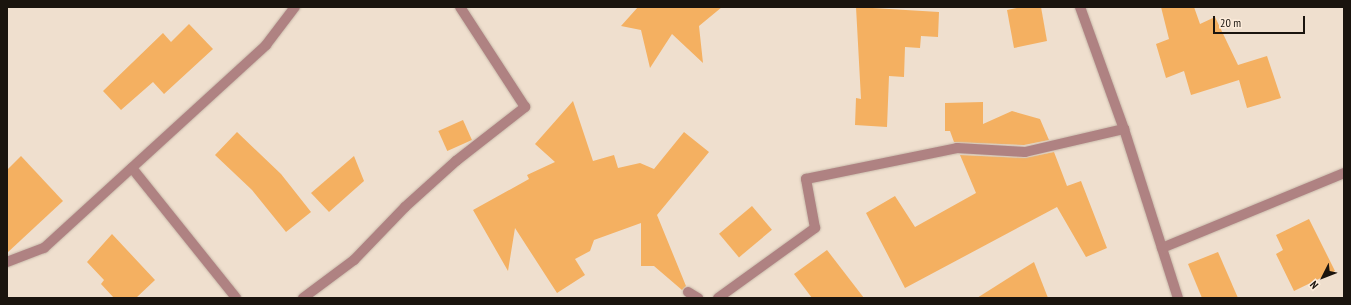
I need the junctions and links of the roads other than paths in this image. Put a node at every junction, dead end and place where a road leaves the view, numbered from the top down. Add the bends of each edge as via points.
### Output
1 (295, 7) edge
2 (460, 7) edge
3 (1080, 7) edge
4 (1124, 129) junction
5 (132, 168) junction
6 (1344, 173) edge
7 (1162, 248) junction
8 (7, 262) edge
9 (688, 292) dead end
10 (236, 298) edge
11 (303, 298) edge
12 (698, 298) edge
13 (718, 298) edge
14 (1178, 298) edge

1 - 5 street via 266,45
2 - 11 street via 525,107 456,160 405,207 354,260
3 - 4 street
4 - 7 street
4 - 13 street via 1025,152 956,148 806,179 815,228
5 - 8 street via 44,248
5 - 10 street
6 - 7 street
7 - 14 street
9 - 12 street

